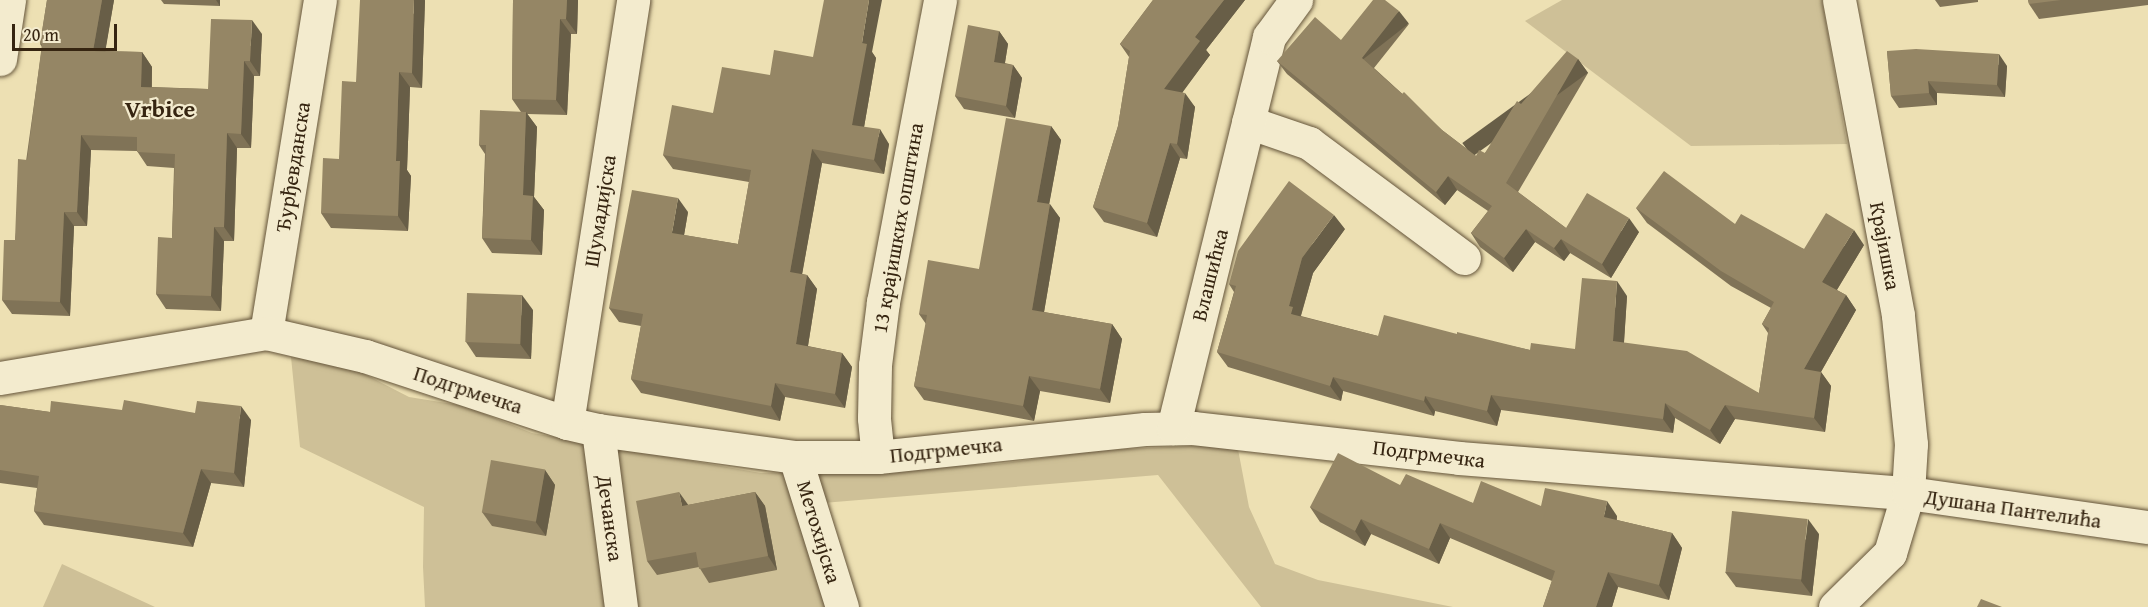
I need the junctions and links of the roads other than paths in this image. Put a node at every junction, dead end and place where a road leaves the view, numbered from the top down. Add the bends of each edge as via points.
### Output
1 (9, 0) edge
2 (320, 0) edge
3 (633, 0) edge
4 (940, 0) edge
5 (1296, 0) edge
6 (1839, 0) edge
7 (0, 59) edge
8 (1248, 122) junction
9 (1464, 258) dead end
10 (266, 333) junction
11 (0, 378) edge
12 (582, 426) junction
13 (1173, 428) junction
14 (795, 457) junction
15 (878, 457) junction
16 (1908, 493) junction
17 (2148, 527) edge
18 (621, 607) edge
19 (842, 607) edge
20 (1835, 607) edge

1 - 7 street
2 - 10 street, Ђурђевданска
3 - 12 street, Шумадијска
4 - 15 street, 13 крајишких општина via 883,302 875,365
5 - 8 street, Влашићка via 1269,37
6 - 16 street, Крајишка via 1898,315 1911,444
8 - 9 street via 1309,143
8 - 13 street, Влашићка
10 - 11 street, Подгрмечка
10 - 12 street, Подгрмечка via 366,357
12 - 14 street, Подгрмечка
12 - 18 street, Дечанска
13 - 15 street, Подгрмечка
13 - 16 street, Подгрмечка via 1459,458
14 - 15 street, Подгрмечка
14 - 19 street, Метохијска
16 - 17 street, Душана Пантелића
16 - 20 street, Душана Пантелића via 1890,553

